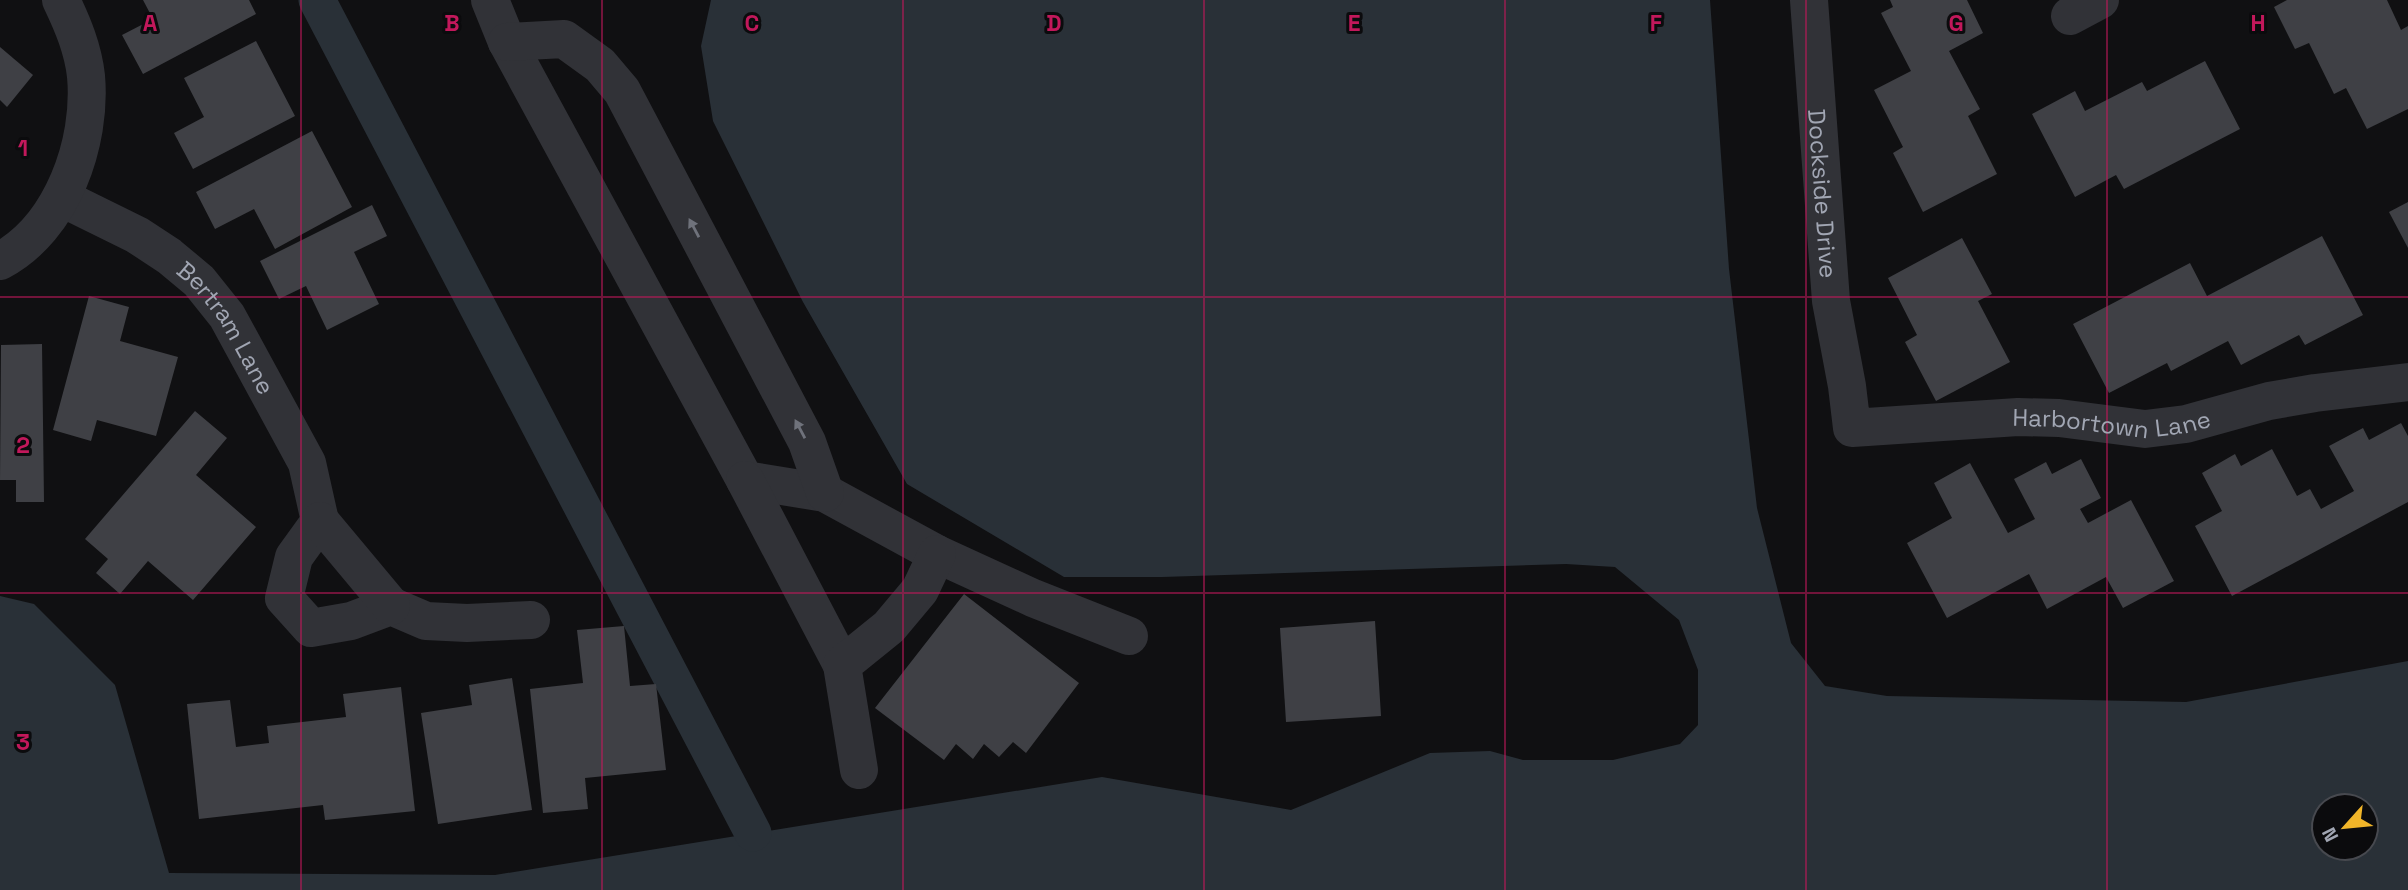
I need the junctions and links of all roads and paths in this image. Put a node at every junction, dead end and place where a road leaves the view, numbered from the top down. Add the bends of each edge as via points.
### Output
1 (61, 0) edge
2 (490, 0) edge
3 (1809, 0) edge
4 (507, 42) junction
5 (62, 198) junction
6 (0, 261) edge
7 (2408, 383) edge
8 (1847, 386) joint
9 (745, 480) junction
10 (825, 493) junction
11 (320, 521) junction
12 (937, 554) junction
13 (391, 606) junction
14 (531, 620) dead end
15 (1129, 636) dead end
16 (842, 665) junction
17 (859, 770) dead end

1 - 5 street via 77,34 86,77 85,124
2 - 4 street
3 - 8 street, Dockside Drive via 1831,301
4 - 9 street
10 -> 4 street via 807,442 622,91 600,65 564,39
5 - 6 street via 38,230
5 - 11 street, Bertram Lane via 169,256 199,281 227,316 307,463
7 - 8 street, Harbortown Lane via 2269,401 2186,424 2145,429 2018,417 1852,428
9 - 10 street
9 - 16 street
10 - 12 street
11 - 13 street, Bertram Lane
11 - 13 street via 294,557 284,598 311,628 351,621
12 - 15 street
12 - 16 street via 920,590 889,627
13 - 14 street, Bertram Lane via 426,621
16 - 17 street

